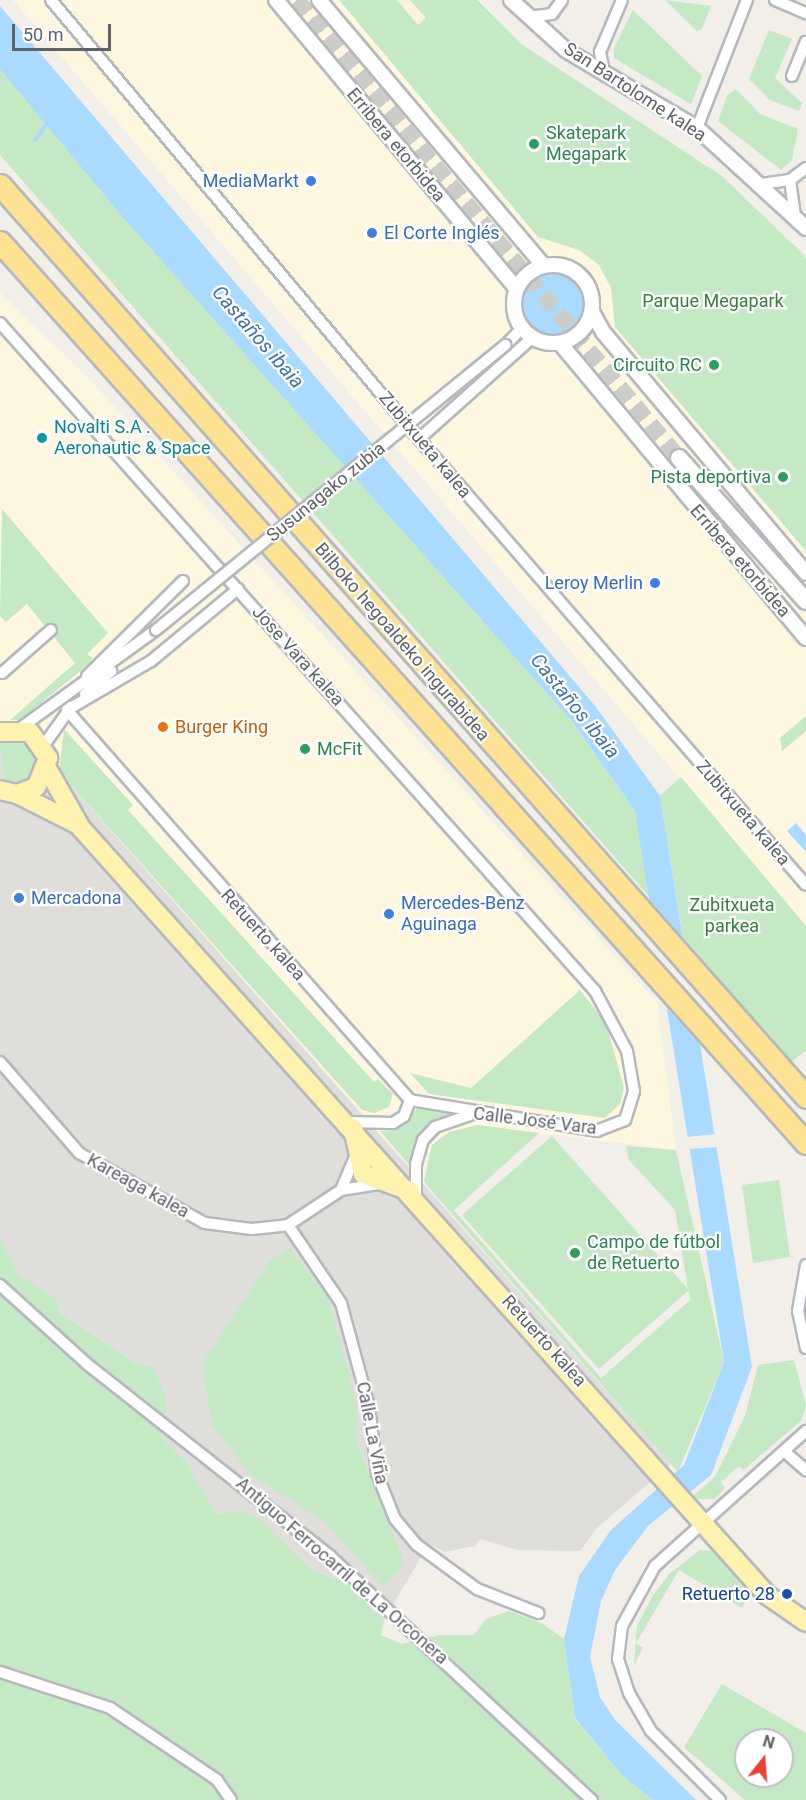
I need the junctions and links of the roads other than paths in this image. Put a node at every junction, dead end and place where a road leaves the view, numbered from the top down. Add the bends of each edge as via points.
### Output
1 (51, 0) edge
2 (276, 0) edge
3 (319, 0) edge
4 (511, 0) edge
5 (562, 0) edge
6 (622, 0) edge
7 (747, 0) edge
8 (775, 0) edge
9 (806, 13) edge
10 (527, 17) junction
11 (806, 42) edge
12 (605, 76) junction
13 (792, 76) dead end
14 (697, 128) junction
15 (806, 168) edge
16 (790, 180) junction
17 (761, 184) junction
18 (0, 185) edge
19 (795, 216) junction
20 (806, 228) edge
21 (0, 242) edge
22 (544, 266) junction
23 (517, 289) junction
24 (592, 312) junction
25 (0, 322) edge
26 (522, 328) junction
27 (532, 338) junction
28 (560, 343) junction
29 (419, 439) junction
30 (679, 458) tunnel mouth
31 (806, 573) edge
32 (778, 574) junction
33 (183, 581) dead end
34 (238, 589) junction
35 (806, 602) edge
36 (806, 609) edge
37 (51, 630) dead end
38 (156, 630) junction
39 (806, 638) edge
40 (1, 672) edge
41 (74, 690) junction
42 (67, 710) junction
43 (8, 728) edge
44 (44, 745) junction
45 (48, 770) junction
46 (6, 793) edge
47 (81, 828) junction
48 (806, 885) edge
49 (595, 991) joint
50 (0, 1062) edge
51 (806, 1097) edge
52 (410, 1100) junction
53 (476, 1114) junction
54 (350, 1125) junction
55 (806, 1143) edge
56 (356, 1155) junction
57 (379, 1184) junction
58 (341, 1190) junction
59 (413, 1194) junction
60 (288, 1225) junction
61 (806, 1265) edge
62 (0, 1285) edge
63 (802, 1285) edge
64 (806, 1348) edge
65 (806, 1431) edge
66 (785, 1452) junction
67 (806, 1470) edge
68 (704, 1524) junction
69 (538, 1613) dead end
70 (806, 1622) edge
71 (0, 1672) edge
72 (231, 1800) edge
73 (592, 1800) edge
74 (720, 1800) edge

1 - 29 street, Zubitxueta kalea
2 - 23 street, Erribera etorbidea
3 - 22 street, Erribera etorbidea
4 - 10 street, San Bartolome kalea
5 - 10 street via 552,14
6 - 12 street via 600,52
7 - 14 street
8 - 9 street
10 - 12 street, San Bartolome kalea
11 - 13 street
12 - 14 street, San Bartolome kalea
14 - 17 street, San Bartolome kalea
15 - 16 street
16 - 17 street
16 - 19 street
17 - 19 street, San Bartolome kalea
18 - 51 highway, Bilboko hegoaldeko ingurabidea
19 - 20 street, San Bartolome kalea
21 - 55 highway, Bilboko hegoaldeko ingurabidea
22 - 23 street
22 - 24 street via 563,267 580,276 590,293
23 - 26 street via 514,308
24 - 28 street via 581,332
24 - 31 street
25 - 34 street, Jose Vara kalea
26 - 27 street
26 - 38 street, Susunagako zubia, bridge
27 - 28 street
27 - 29 street
28 - 39 street, Erribera etorbidea
29 - 48 street, Zubitxueta kalea
30 - 32 main road
32 - 35 main road
32 - 36 main road, Erribera etorbidea
33 - 41 street via 110,648
34 - 42 street via 151,661
34 - 49 street, Jose Vara kalea
37 - 40 street
38 - 41 street
38 - 42 street
41 - 43 street
42 - 44 street
42 - 52 street, Retuerto kalea
43 - 44 main road
44 - 45 main road
45 - 46 main road via 36,787
45 - 47 main road, Retuerto kalea
46 - 47 main road, Retuerto kalea
47 - 54 main road, Retuerto kalea
49 - 53 street, Calle José Vara via 627,1051 634,1091 625,1120 597,1131
50 - 60 street, Kareaga kalea via 79,1153 144,1192 205,1222 252,1229
52 - 53 street, Calle José Vara
52 - 54 street via 404,1116 393,1123
53 - 59 street via 435,1127 423,1140
54 - 56 main road
54 - 59 main road, Retuerto kalea
56 - 57 main road via 363,1174
56 - 58 street
57 - 58 street, Kareaga kalea
57 - 59 main road
58 - 60 street, Kareaga kalea
59 - 68 main road, Retuerto kalea
60 - 69 street, Calle La Viña via 329,1278 341,1303 369,1406 377,1474 395,1519 417,1545 477,1589
61 - 63 street
62 - 73 street, Antiguo Ferrocarril de La Orconera via 87,1364 330,1556
63 - 64 street
65 - 66 street
66 - 67 street
66 - 68 street
68 - 70 main road via 767,1595
68 - 74 street via 646,1579 622,1626 618,1659 629,1693 651,1731
71 - 72 street via 110,1708 217,1780

